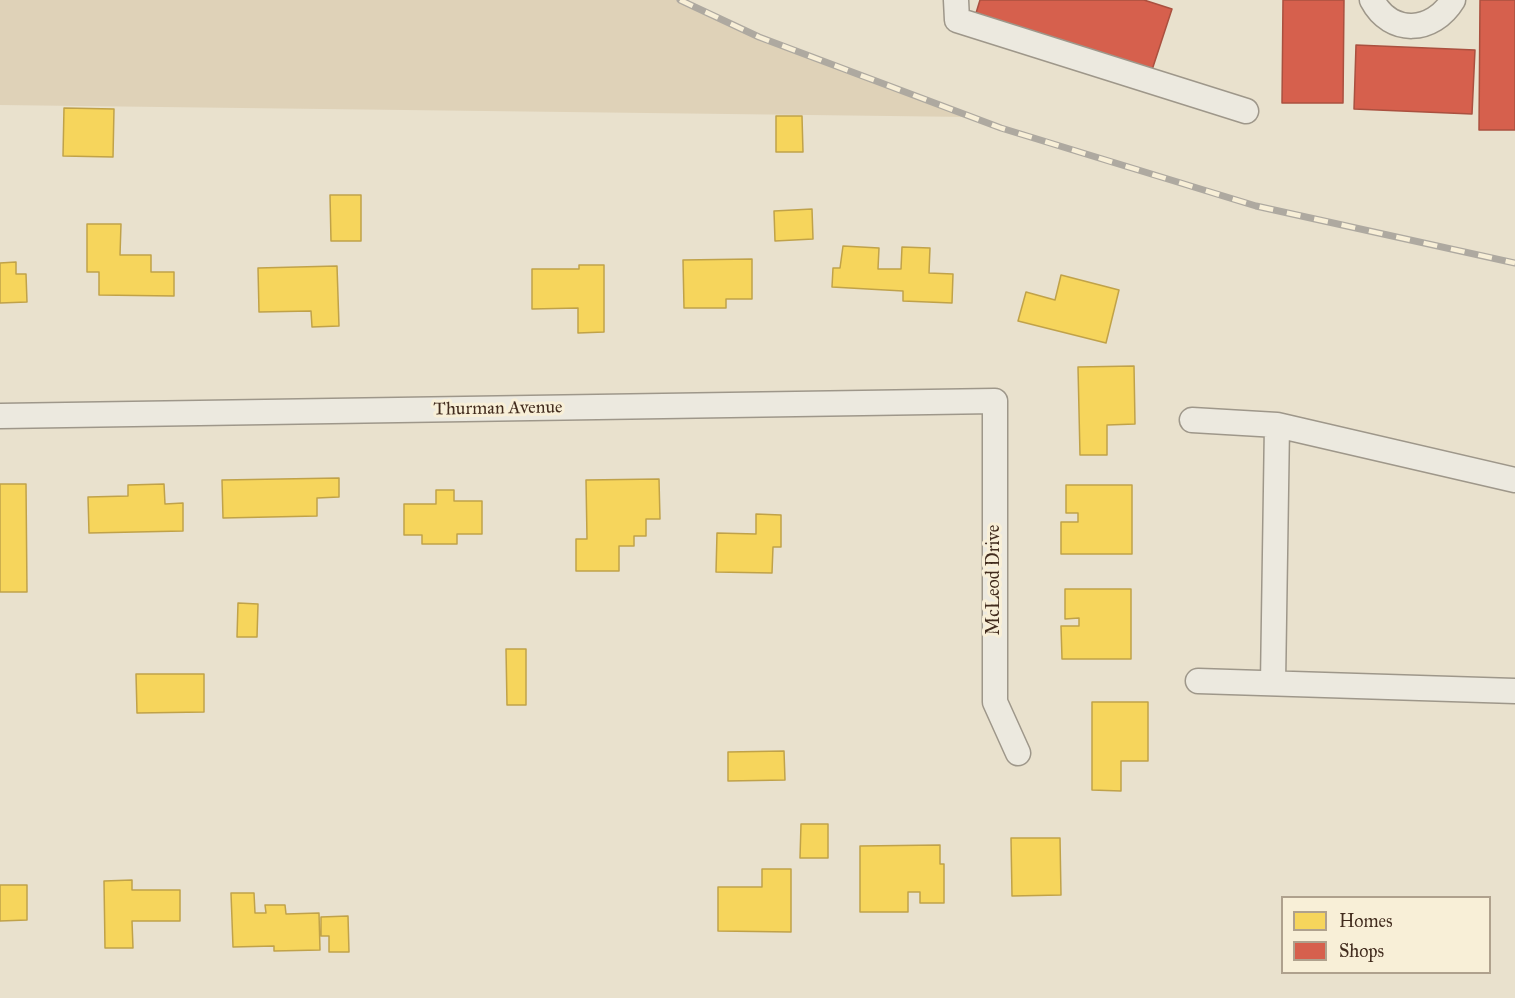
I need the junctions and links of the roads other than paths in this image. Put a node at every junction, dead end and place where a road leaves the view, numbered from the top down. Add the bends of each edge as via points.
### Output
1 (957, 0) edge
2 (1372, 0) edge
3 (1453, 0) edge
4 (1246, 111) dead end
5 (995, 401) joint
6 (0, 416) edge
7 (1192, 420) dead end
8 (1277, 425) junction
9 (1515, 480) edge
10 (1198, 681) dead end
11 (1273, 683) junction
12 (1515, 691) edge
13 (1018, 753) dead end

1 - 4 street via 957,20
2 - 3 street via 1390,21 1418,27 1444,13
5 - 6 street, Thurman Avenue
5 - 13 street, McLeod Drive via 995,702
7 - 8 street
8 - 9 street
8 - 11 street
10 - 11 street
11 - 12 street

